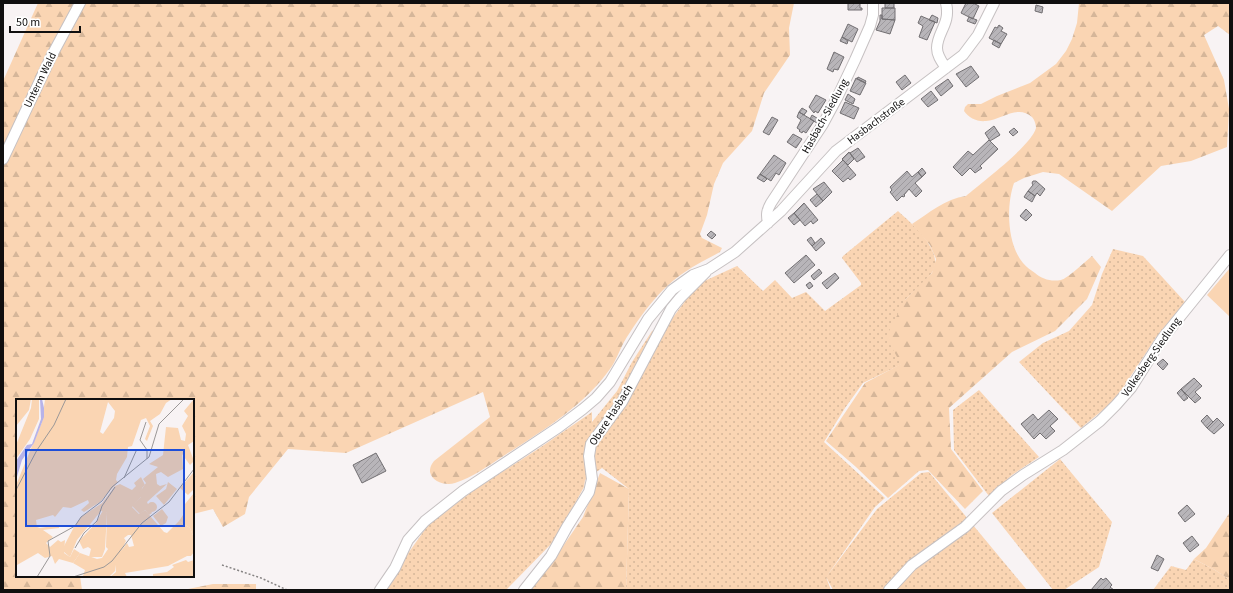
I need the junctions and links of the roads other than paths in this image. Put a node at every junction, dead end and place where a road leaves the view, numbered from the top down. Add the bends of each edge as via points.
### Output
1 (80, 3) edge
2 (873, 3) edge
3 (946, 3) edge
4 (994, 3) edge
5 (946, 68) junction
6 (3, 159) edge
7 (768, 222) junction
8 (1230, 255) edge
9 (709, 269) junction
10 (380, 590) edge
11 (524, 590) edge
12 (889, 590) edge

1 - 6 street, Unterm Wald via 51,57
2 - 7 street, Hasbach-Siedlung via 870,26 846,80 823,124 767,209
3 - 5 street via 946,21 937,48
4 - 5 street, Hasbachstraße via 969,49
5 - 7 street, Hasbachstraße via 836,151
7 - 9 street, Hasbachstraße via 735,252
8 - 12 street, Volkesberg-Siedlung via 1162,339 1131,388 1100,421 1063,450 1001,491 965,527 912,565
9 - 10 street via 682,283 660,302 610,382 596,398 559,427 463,490 425,521 408,540 395,568
9 - 11 street, Obere Hasbach via 671,309 622,402 593,440 590,450 592,479 589,492 550,556

